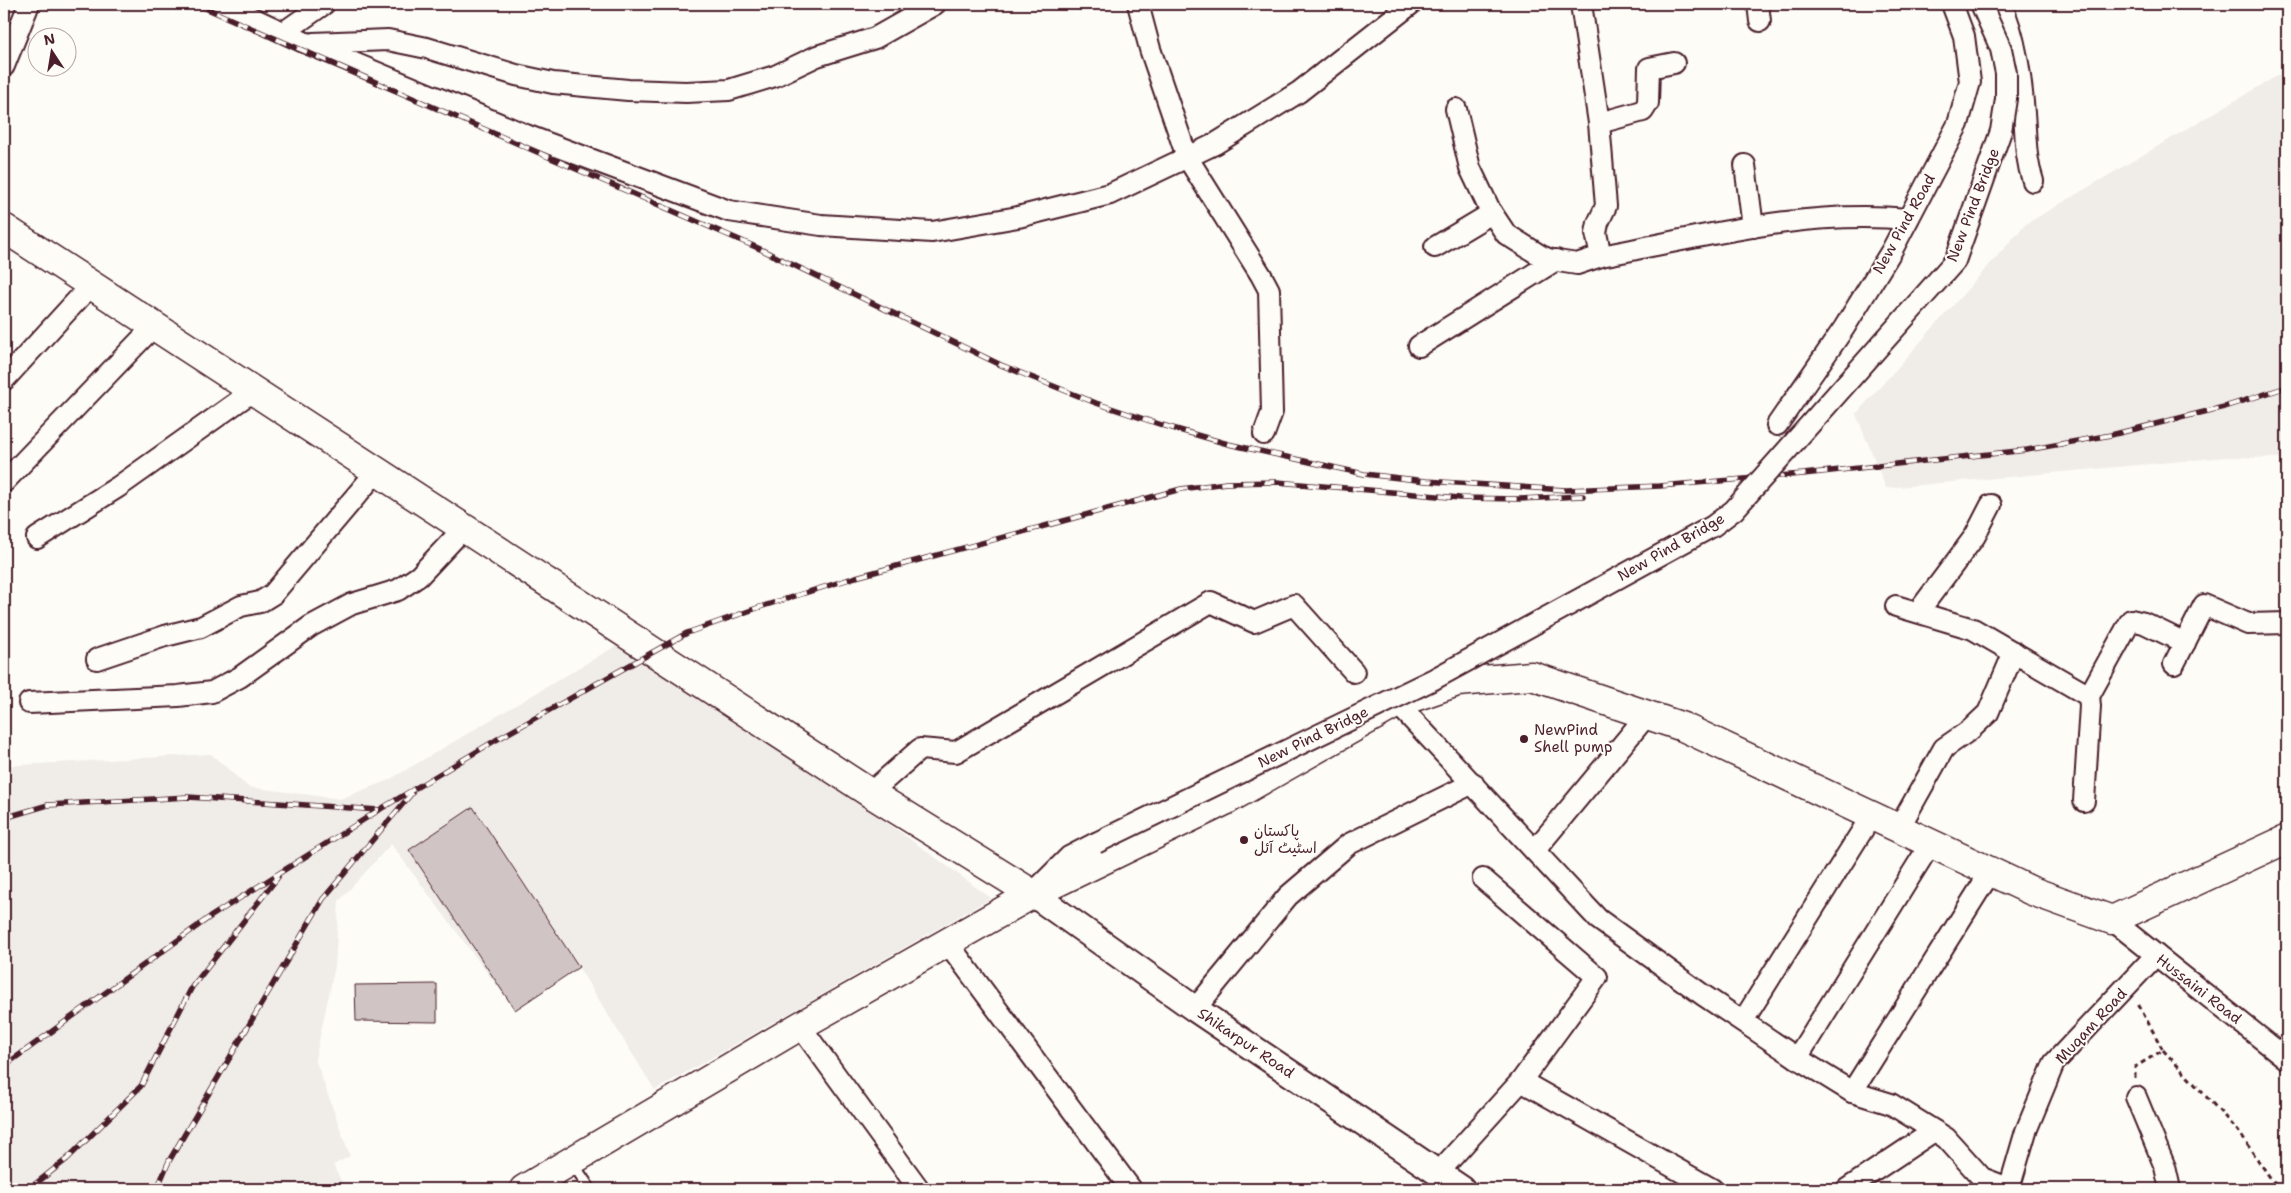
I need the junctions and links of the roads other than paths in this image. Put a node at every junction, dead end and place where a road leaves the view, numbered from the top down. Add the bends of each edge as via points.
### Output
1 (29, 4) edge
2 (222, 4) edge
3 (324, 4) edge
4 (935, 4) edge
5 (1138, 4) edge
6 (1411, 4) edge
7 (1581, 4) edge
8 (1952, 4) edge
9 (1981, 4) edge
10 (2000, 4) edge
11 (284, 32) junction
12 (306, 43) junction
13 (1674, 63) dead end
14 (4, 66) edge
15 (1456, 109) dead end
16 (1599, 123) junction
17 (1187, 157) junction
18 (1745, 165) dead end
19 (2033, 181) dead end
20 (1492, 213) junction
21 (1908, 219) junction
22 (1753, 227) junction
23 (4, 228) edge
24 (1435, 247) dead end
25 (1601, 256) junction
26 (1556, 260) junction
27 (90, 285) junction
28 (154, 326) junction
29 (1418, 346) dead end
30 (4, 380) edge
31 (253, 391) junction
32 (1777, 425) dead end
33 (1264, 434) dead end
34 (377, 472) junction
35 (4, 482) edge
36 (1991, 505) dead end
37 (464, 528) junction
38 (37, 538) dead end
39 (1896, 606) dead end
40 (1918, 612) junction
41 (2287, 623) edge
42 (2185, 643) junction
43 (2014, 652) junction
44 (97, 659) dead end
45 (2174, 664) dead end
46 (1354, 672) dead end
47 (2089, 696) junction
48 (29, 703) dead end
49 (1397, 704) junction
50 (1647, 715) junction
51 (1473, 783) junction
52 (870, 793) junction
53 (2084, 801) dead end
54 (1872, 815) junction
55 (1899, 828) junction
56 (2287, 839) edge
57 (1931, 843) junction
58 (1535, 850) junction
59 (1991, 871) junction
60 (1483, 879) dead end
61 (1033, 894) junction
62 (2112, 920) junction
63 (947, 942) junction
64 (2156, 956) junction
65 (1196, 1009) junction
66 (1743, 1021) junction
67 (800, 1026) junction
68 (1797, 1058) junction
69 (2287, 1059) edge
70 (1521, 1080) junction
71 (1852, 1092) junction
72 (2136, 1096) road end
73 (1934, 1131) junction
74 (572, 1161) junction
75 (1438, 1173) junction
76 (524, 1189) edge
77 (590, 1189) edge
78 (919, 1189) edge
79 (1131, 1189) edge
80 (1462, 1189) edge
81 (1712, 1189) edge
82 (1847, 1189) edge
83 (2010, 1189) edge
84 (2170, 1189) edge

1 - 14 street
2 - 11 street
3 - 11 street
4 - 12 street via 875,38 817,56 775,76 729,90 628,90 552,83 388,40
5 - 17 street
6 - 17 street via 1298,92 1215,144
7 - 16 street
8 - 21 street, New Pind Road via 1964,36 1970,82 1958,124
9 - 61 street, New Pind Bridge, bridge via 2002,49 2006,99 2001,131 1955,261 1734,510 1713,526 1434,679 1069,857
10 - 19 street via 2006,15 2019,68 2025,150
11 - 12 street
12 - 17 street via 526,135 729,211 821,225 932,232 1018,217 1110,194
13 - 16 street via 1649,68 1648,103 1643,111
15 - 20 street via 1470,168
16 - 25 street via 1606,206 1596,233
17 - 33 street via 1269,290 1272,412
18 - 22 street
20 - 24 street
20 - 26 street via 1506,234 1541,256
21 - 22 street via 1884,217 1774,222
21 - 32 street, New Pind Road via 1844,328
22 - 25 street
23 - 27 main road
25 - 26 street via 1577,264
26 - 29 street
27 - 28 main road
27 - 30 street
28 - 31 main road
28 - 35 street
31 - 34 main road
31 - 38 street via 118,487
34 - 37 main road
34 - 44 street via 273,594 201,627
36 - 40 street via 1975,536
37 - 48 street via 412,581 398,590 352,604 311,626 240,677 212,692
37 - 52 main road
39 - 40 street
40 - 43 street via 1973,629
41 - 42 street via 2248,624 2204,605
42 - 45 street
42 - 47 street via 2131,620
43 - 47 street
43 - 55 street via 1988,713 1944,748
46 - 52 street via 1294,605 1254,622 1210,602 956,752 920,749
47 - 53 street
49 - 50 main road via 1457,682 1532,676
49 - 51 street
49 - 61 main road via 1225,801
50 - 54 main road via 1683,727
50 - 58 street
51 - 58 street
51 - 65 street via 1350,844 1288,896
52 - 61 main road
54 - 55 main road
54 - 66 street
55 - 57 main road
56 - 62 main road
57 - 59 main road
57 - 68 street
58 - 66 street via 1598,919
59 - 62 main road
59 - 71 street
60 - 70 street via 1597,976
61 - 63 main road
61 - 65 street, Shikarpur Road
62 - 64 street, Hussaini Road
63 - 67 main road
63 - 79 street
64 - 69 street, Hussaini Road
64 - 83 street, Muqam Road via 2054,1063 2026,1131
65 - 75 street, Shikarpur Road
66 - 68 street
67 - 74 main road
67 - 78 street
68 - 71 street
70 - 75 street
70 - 81 street
71 - 73 street via 1891,1104
72 - 84 street via 2165,1167
73 - 82 street
73 - 83 street via 1946,1138 1982,1178
74 - 76 main road
74 - 77 lane
75 - 80 street, Shikarpur Road

